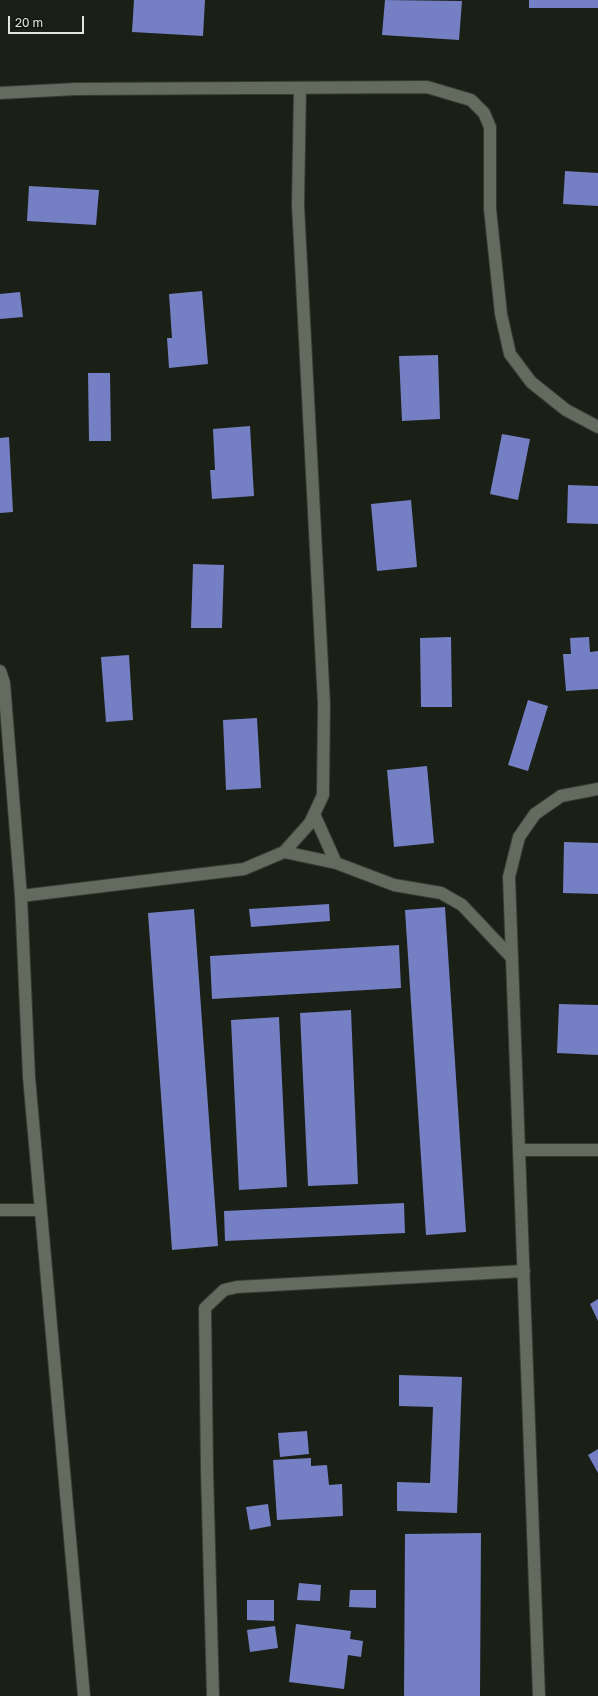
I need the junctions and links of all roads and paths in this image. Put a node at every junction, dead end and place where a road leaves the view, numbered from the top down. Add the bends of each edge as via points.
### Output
1 (300, 89) junction
2 (0, 94) edge
3 (598, 427) edge
4 (0, 671) edge
5 (598, 789) edge
6 (314, 814) junction
7 (284, 852) junction
8 (336, 863) junction
9 (20, 896) junction
10 (512, 958) junction
11 (519, 1150) junction
12 (598, 1150) edge
13 (0, 1210) edge
14 (40, 1210) junction
15 (524, 1271) junction
16 (84, 1696) edge
17 (213, 1696) edge
18 (539, 1696) edge

1 - 2 street via 76,89
1 - 3 street via 427,87 471,100 484,112 490,127 490,209 501,314 510,354 531,382 566,410
1 - 6 street via 298,205 324,704 323,796
4 - 9 street via 4,683
5 - 10 street via 561,796 535,814 519,837 509,877
6 - 7 street via 310,823
6 - 8 street
7 - 8 street
7 - 9 street via 244,869
8 - 10 street via 394,885 441,893 462,905
9 - 14 street via 29,1077
10 - 11 street
11 - 12 street
11 - 15 street
13 - 14 street
14 - 16 street
15 - 17 street via 237,1287 224,1290 205,1308
15 - 18 street

